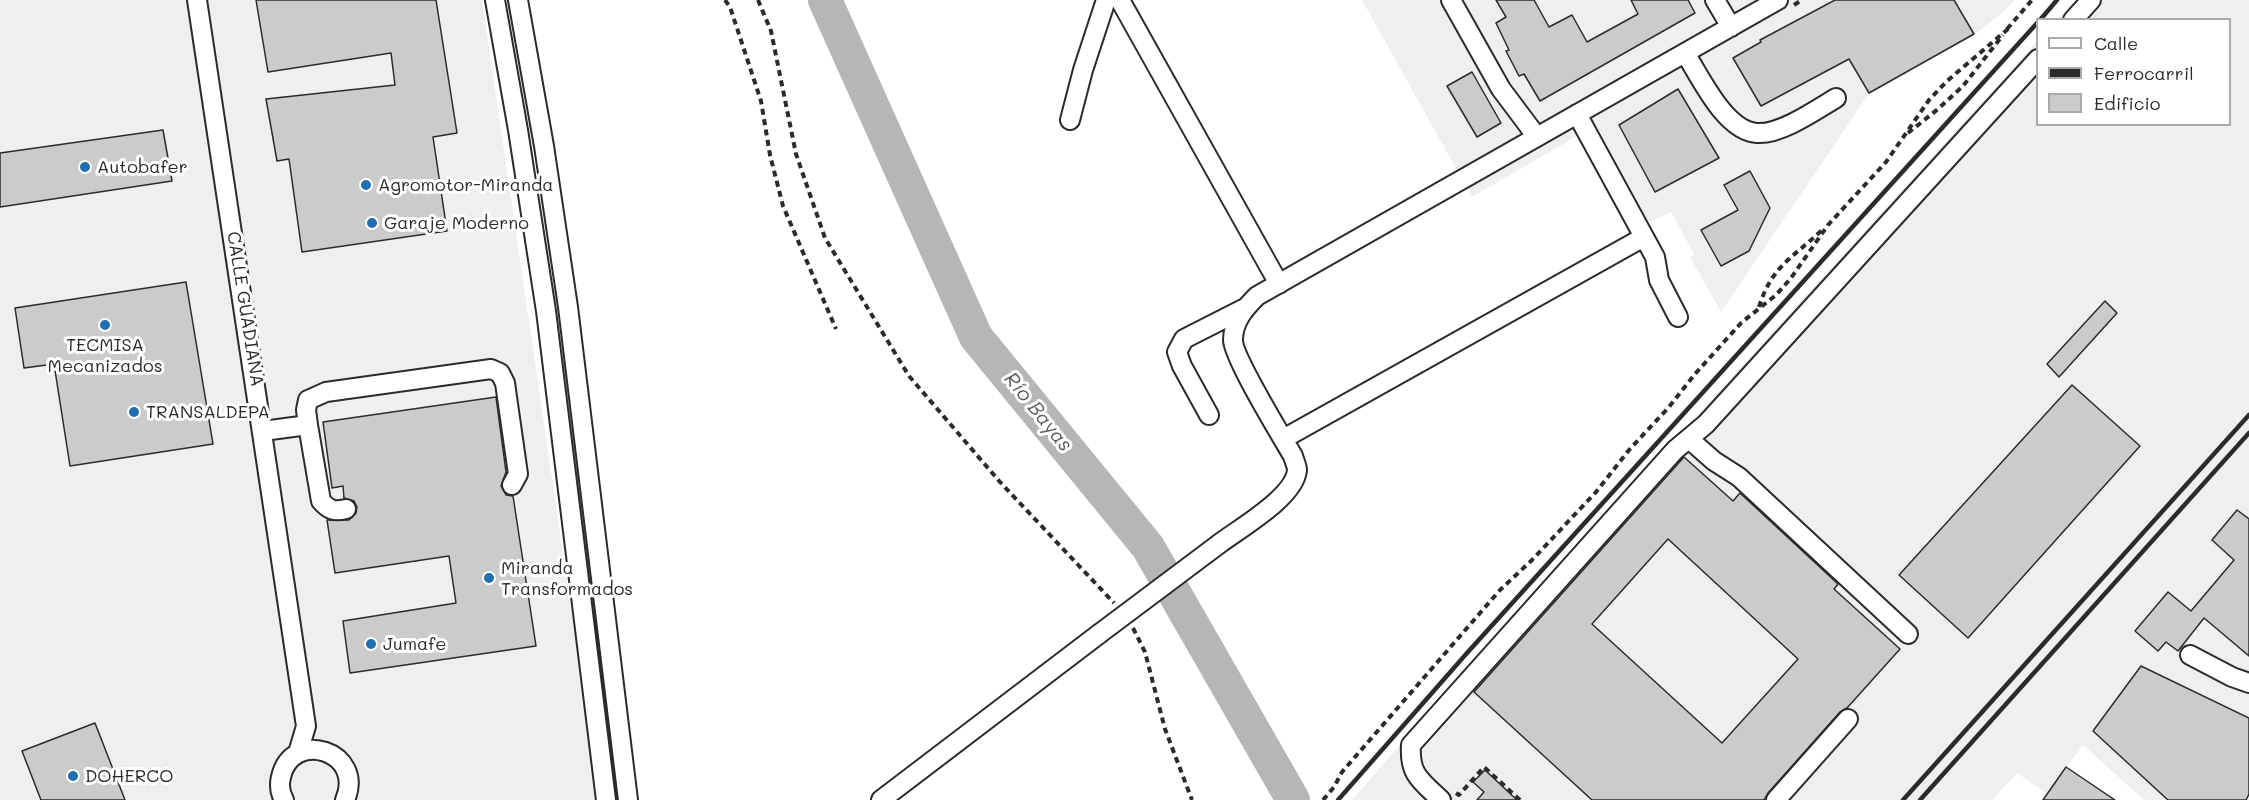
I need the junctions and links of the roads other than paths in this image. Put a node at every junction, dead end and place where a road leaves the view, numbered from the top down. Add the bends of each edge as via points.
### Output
1 (197, 0) edge
2 (495, 0) edge
3 (518, 0) edge
4 (1106, 0) edge
5 (1120, 0) edge
6 (1452, 0) edge
7 (1715, 0) edge
8 (1778, 0) edge
9 (2091, 0) edge
10 (2075, 18) edge
11 (1731, 27) junction
12 (1686, 53) junction
13 (2036, 59) edge
14 (1836, 98) dead end
15 (1577, 114) junction
16 (1070, 120) dead end
17 (1537, 137) junction
18 (1644, 237) junction
19 (1279, 284) junction
20 (1245, 308) junction
21 (1678, 317) dead end
22 (1209, 415) dead end
23 (308, 425) junction
24 (263, 431) junction
25 (1283, 439) junction
26 (1689, 440) junction
27 (512, 485) dead end
28 (346, 509) dead end
29 (1908, 634) dead end
30 (2190, 655) dead end
31 (2249, 683) edge
32 (1848, 719) dead end
33 (306, 726) junction
34 (325, 751) junction
35 (298, 753) junction
36 (1446, 794) edge
37 (284, 800) edge
38 (345, 800) edge
39 (606, 800) edge
40 (628, 800) edge
41 (881, 800) edge
42 (1776, 800) edge

1 - 24 street, CALLE GUADIANA
2 - 39 street via 546,311
3 - 40 street via 568,306
4 - 16 street
5 - 19 street
6 - 17 street via 1501,89
7 - 11 street
8 - 11 street
9 - 10 street
11 - 12 street
12 - 14 street via 1728,119 1743,130 1758,134 1775,130
12 - 15 street
13 - 26 street
15 - 17 street
15 - 18 street
17 - 19 street
18 - 21 street via 1655,257 1659,280
18 - 25 street
19 - 20 street
20 - 22 street via 1184,339 1177,352
20 - 25 street via 1236,323 1233,341
23 - 24 street
23 - 27 street via 308,400 326,392 491,369 506,382 518,474
23 - 28 street via 321,501 328,509
24 - 33 street, CALLE GUADIANA
25 - 41 street, bridge via 1297,470 1281,498
26 - 29 street via 1738,477
26 - 36 street via 1675,450 1412,745 1413,770
30 - 31 street
32 - 42 street
33 - 34 street, CALLE GUADIANA
33 - 35 street, CALLE GUADIANA
34 - 35 street
34 - 38 street, CALLE GUADIANA via 342,762 347,772
35 - 37 street via 282,771 279,782

